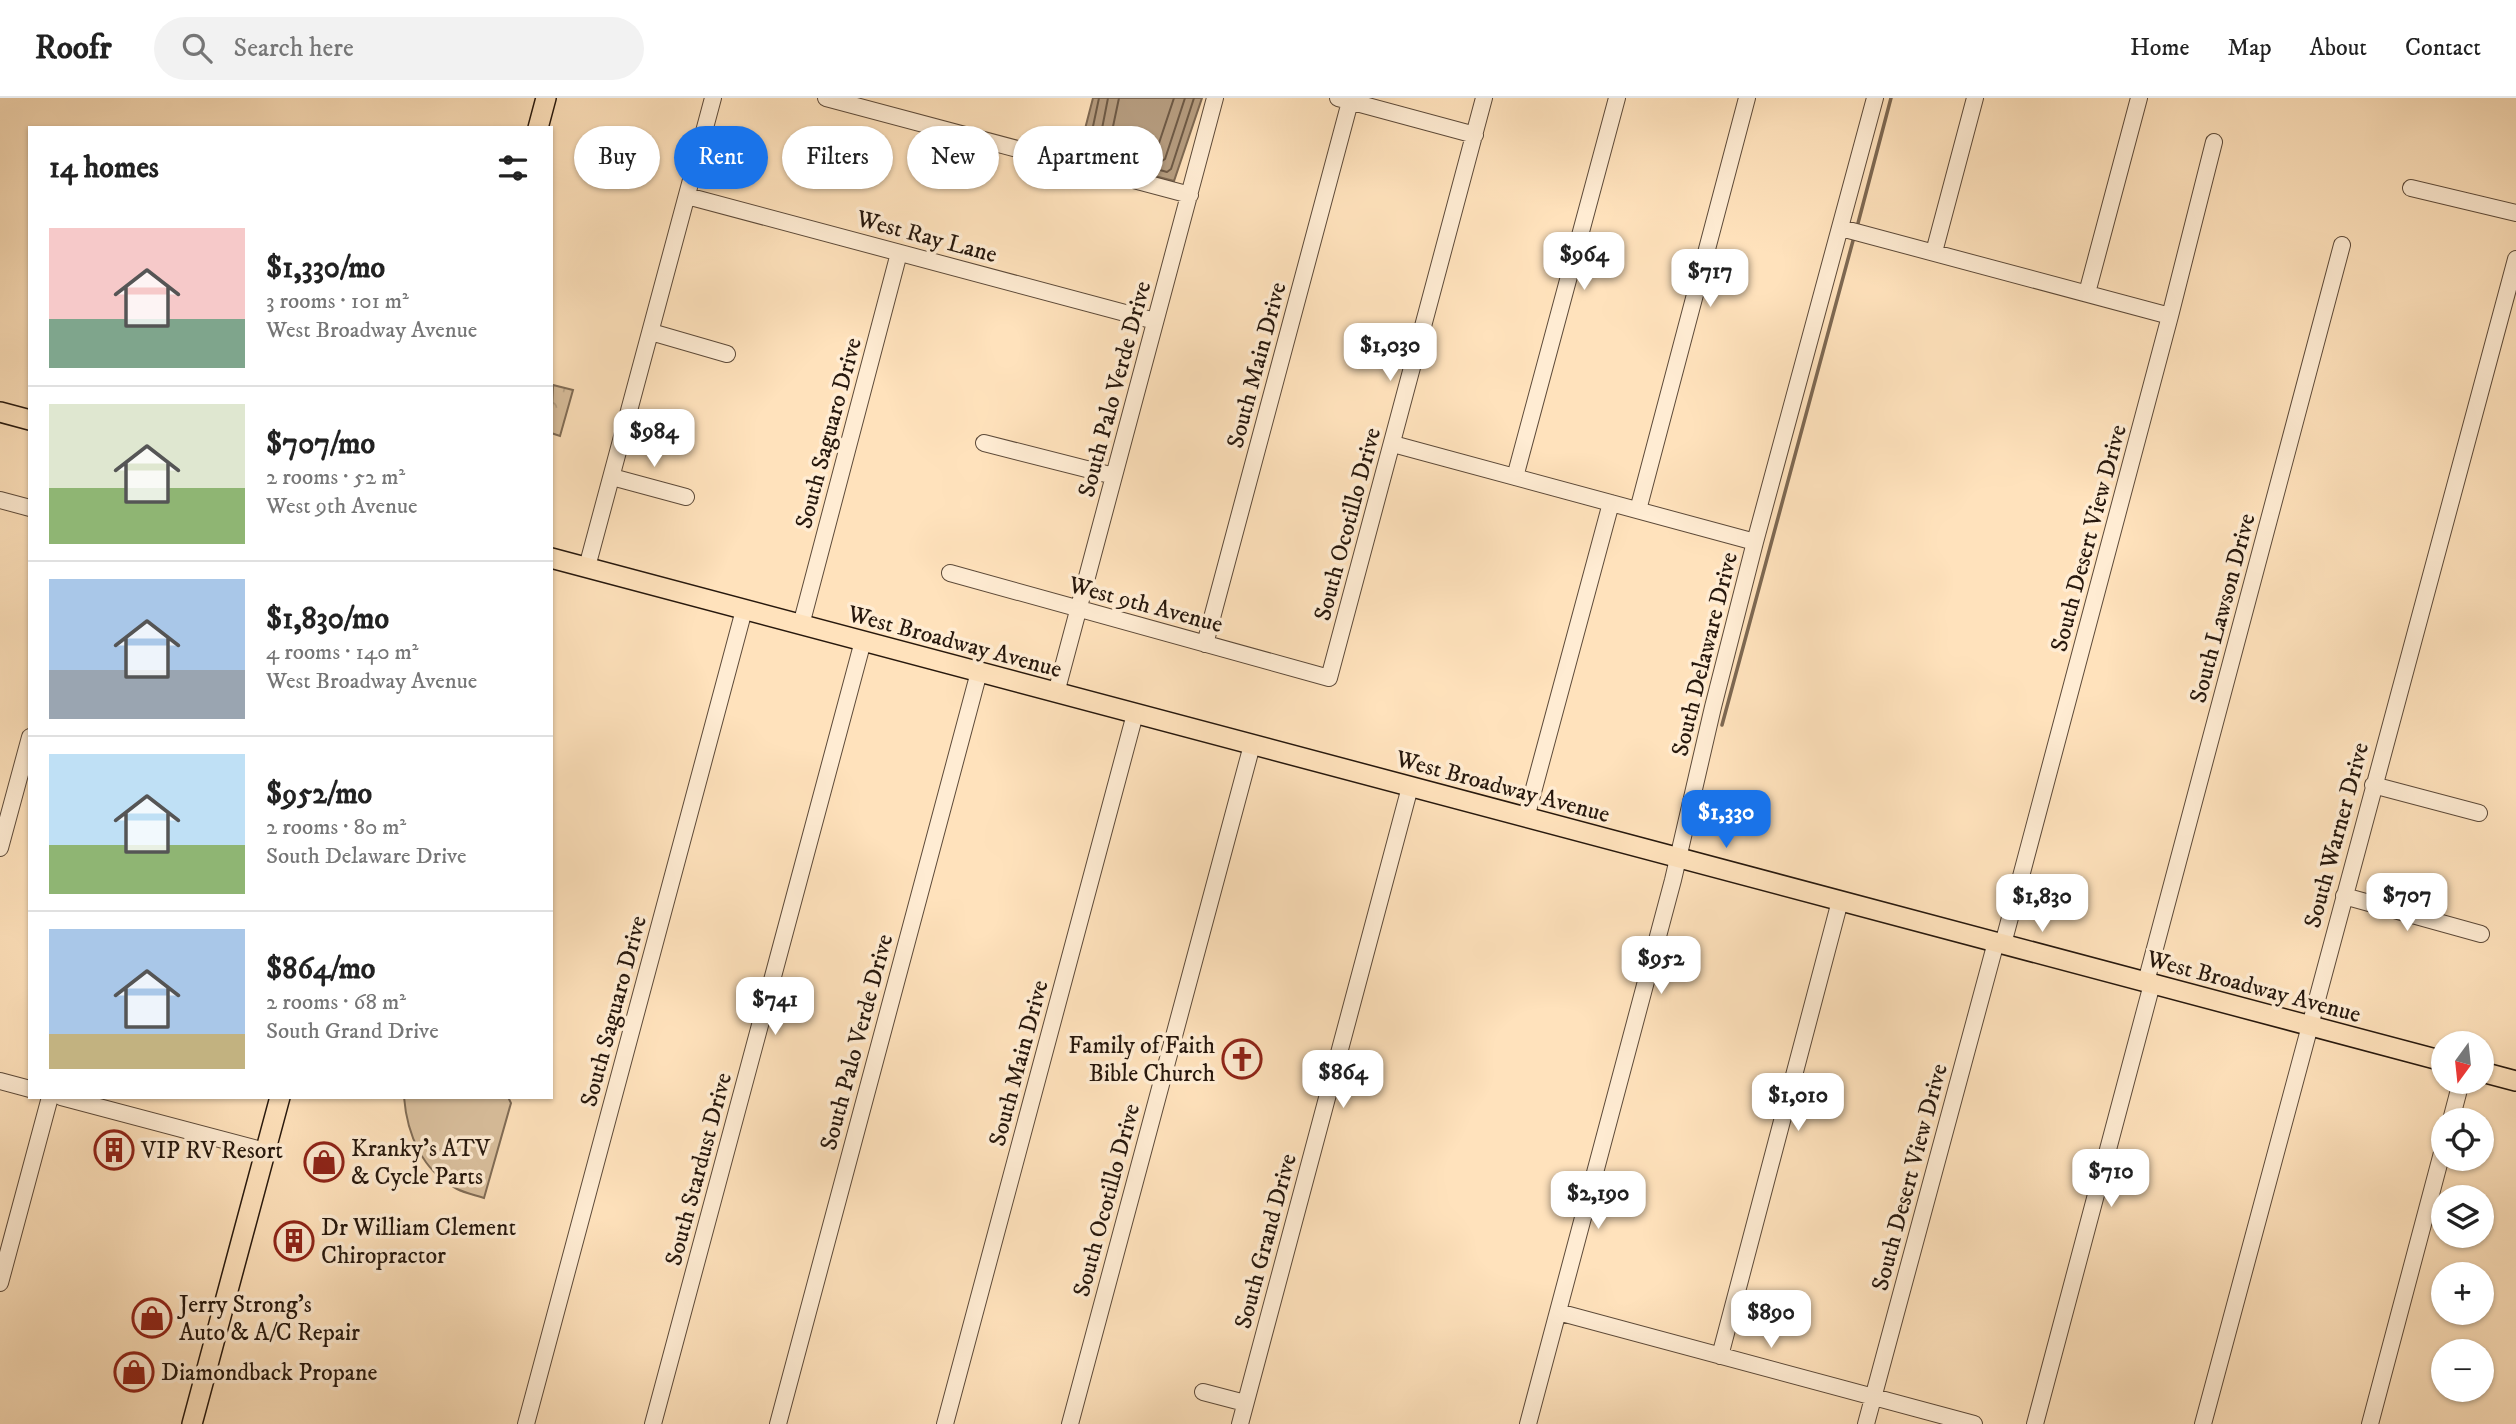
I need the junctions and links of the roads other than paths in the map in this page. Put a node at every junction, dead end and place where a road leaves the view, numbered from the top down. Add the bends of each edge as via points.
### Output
1 (546, 98) edge
2 (713, 98) edge
3 (826, 98) edge
4 (1215, 98) edge
5 (1484, 98) edge
6 (1617, 98) edge
7 (1747, 98) edge
8 (1875, 98) edge
9 (1975, 98) edge
10 (2139, 98) edge
11 (1347, 99) edge
12 (539, 126) edge
13 (1475, 135) junction
14 (2214, 142) dead end
15 (2411, 188) dead end
16 (1190, 195) junction
17 (687, 196) junction
18 (2516, 213) edge
19 (1851, 230) junction
20 (2342, 245) dead end
21 (1934, 252) junction
22 (900, 253) junction
23 (2516, 259) edge
24 (2087, 293) junction
25 (2510, 308) edge
26 (2170, 316) junction
27 (1156, 321) junction
28 (650, 332) junction
29 (727, 354) dead end
30 (0, 412) edge
31 (28, 419) edge
32 (984, 443) dead end
33 (1393, 444) junction
34 (1114, 476) junction
35 (612, 477) junction
36 (1515, 477) junction
37 (686, 497) dead end
38 (0, 500) edge
39 (1611, 503) junction
40 (28, 507) edge
41 (1638, 510) junction
42 (1755, 542) junction
43 (553, 558) edge
44 (587, 567) junction
45 (950, 573) dead end
46 (1079, 609) junction
47 (744, 610) junction
48 (801, 625) junction
49 (863, 641) junction
50 (1205, 644) junction
51 (979, 672) junction
52 (1329, 678) joint
53 (1056, 693) junction
54 (1135, 714) junction
55 (28, 744) edge
56 (1252, 745) junction
57 (2373, 785) junction
58 (1410, 787) junction
59 (2479, 813) dead end
60 (1526, 818) junction
61 (0, 848) edge
62 (1679, 858) junction
63 (2344, 896) junction
64 (1840, 901) junction
65 (2481, 934) dead end
66 (2000, 943) junction
67 (2149, 983) junction
68 (2309, 1027) junction
69 (2431, 1058) edge
70 (2494, 1075) edge
71 (0, 1081) edge
72 (2516, 1081) edge
73 (28, 1088) edge
74 (49, 1099) edge
75 (69, 1099) edge
76 (279, 1099) edge
77 (265, 1151) junction
78 (2437, 1171) edge
79 (0, 1283) edge
80 (1558, 1312) junction
81 (1720, 1356) junction
82 (1203, 1392) dead end
83 (1874, 1397) junction
84 (1245, 1403) junction
85 (192, 1424) edge
86 (526, 1424) edge
87 (653, 1424) edge
88 (778, 1424) edge
89 (945, 1424) edge
90 (1070, 1424) edge
91 (1240, 1424) edge
92 (1528, 1424) edge
93 (1866, 1424) edge
94 (1974, 1424) edge
95 (2035, 1424) edge
96 (2203, 1424) edge
97 (2370, 1424) edge

1 - 12 main road
2 - 17 street
3 - 16 street
4 - 16 street, South Palo Verde Drive
5 - 13 street, South Ocotillo Drive
6 - 36 street
7 - 41 street
8 - 19 street, South Delaware Drive
9 - 21 street
10 - 24 street
11 - 13 street
11 - 50 street, South Main Drive
13 - 33 street, South Ocotillo Drive
14 - 26 street, South Desert View Drive
15 - 18 street
16 - 27 street, South Palo Verde Drive
17 - 22 street, West Ray Lane
17 - 28 street
19 - 21 street
19 - 42 street, South Delaware Drive
20 - 67 street, South Lawson Drive
21 - 24 street
22 - 27 street, West Ray Lane
22 - 48 street, South Saguaro Drive
23 - 25 street, South Warner Drive
24 - 26 street
25 - 57 street, South Warner Drive
26 - 66 street, South Desert View Drive
27 - 34 street, South Palo Verde Drive
28 - 29 street
28 - 35 street
30 - 31 main road
32 - 34 street
33 - 36 street
33 - 52 street, South Ocotillo Drive
34 - 46 street, South Palo Verde Drive
35 - 37 street
35 - 44 street
36 - 39 street
38 - 40 street
39 - 41 street
39 - 60 street
41 - 42 street
42 - 62 street, South Delaware Drive
43 - 44 main road, West Broadway Avenue
44 - 47 main road, West Broadway Avenue
45 - 46 street, West 9th Avenue
46 - 50 street, West 9th Avenue
46 - 53 street, South Palo Verde Drive
47 - 48 main road, West Broadway Avenue
47 - 86 street, South Saguaro Drive
48 - 49 main road, West Broadway Avenue
49 - 51 main road, West Broadway Avenue
49 - 87 street, South Stardust Drive
50 - 52 street, West 9th Avenue
51 - 53 main road, West Broadway Avenue
51 - 88 street, South Palo Verde Drive
53 - 54 main road, West Broadway Avenue
54 - 56 main road, West Broadway Avenue
54 - 89 street, South Main Drive
55 - 61 street
56 - 58 main road, West Broadway Avenue
56 - 90 street, South Ocotillo Drive
57 - 59 street
57 - 63 street, South Warner Drive
58 - 60 main road, West Broadway Avenue
58 - 84 street, South Grand Drive
60 - 62 main road, West Broadway Avenue
62 - 64 main road, West Broadway Avenue
62 - 80 street, South Delaware Drive
63 - 65 street
63 - 68 street, South Warner Drive
64 - 66 main road, West Broadway Avenue
64 - 81 street
66 - 67 main road, West Broadway Avenue
66 - 83 street, South Desert View Drive
67 - 68 main road, West Broadway Avenue
67 - 95 street, South Lawson Drive
68 - 69 main road, West Broadway Avenue
68 - 96 street, South Warner Drive
70 - 72 main road
71 - 73 street
74 - 79 street
75 - 77 street
76 - 77 main road
77 - 85 main road
78 - 97 street
80 - 81 street
80 - 92 street, South Delaware Drive
81 - 83 street
82 - 84 street
83 - 93 street, South Desert View Drive
83 - 94 street
84 - 91 street, South Grand Drive

